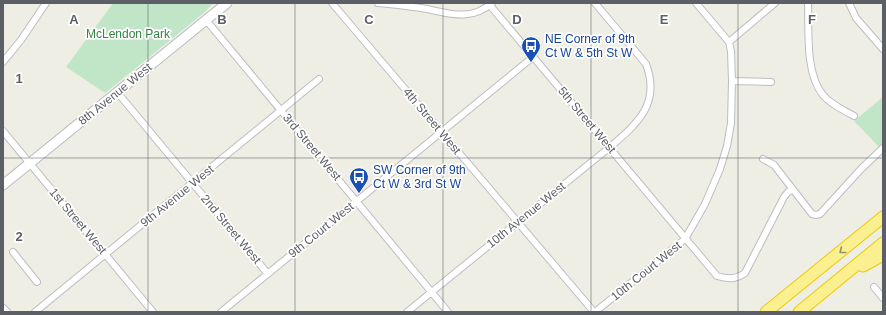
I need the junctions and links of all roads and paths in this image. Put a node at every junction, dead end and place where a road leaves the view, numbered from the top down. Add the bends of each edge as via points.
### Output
1 (46, 3) edge
2 (227, 3) edge
3 (332, 3) edge
4 (378, 3) edge
5 (595, 3) edge
6 (696, 3) edge
7 (775, 3) edge
8 (808, 3) edge
9 (849, 3) edge
10 (490, 4) edge
11 (206, 20) junction
12 (729, 42) junction
13 (883, 49) edge
14 (533, 57) junction
15 (3, 62) edge
16 (319, 79) dead end
17 (732, 81) junction
18 (771, 82) dead end
19 (118, 92) junction
20 (281, 110) junction
21 (854, 116) dead end
22 (3, 131) edge
23 (441, 132) junction
24 (610, 147) junction
25 (883, 148) edge
26 (763, 160) dead end
27 (30, 163) junction
28 (193, 183) junction
29 (3, 185) edge
30 (792, 190) junction
31 (356, 201) junction
32 (883, 208) edge
33 (883, 217) edge
34 (518, 222) junction
35 (859, 237) junction
36 (685, 239) junction
37 (883, 243) edge
38 (13, 252) dead end
39 (106, 255) junction
40 (883, 255) edge
41 (268, 274) junction
42 (37, 282) dead end
43 (874, 287) dead end
44 (432, 292) junction
45 (824, 292) junction
46 (883, 298) edge
47 (3, 309) edge
48 (6, 312) edge
49 (35, 312) edge
50 (153, 312) edge
51 (221, 312) edge
52 (407, 312) edge
53 (448, 312) edge
54 (595, 312) edge
55 (766, 312) edge
56 (799, 312) edge

1 - 15 street
2 - 11 main road, 8th Avenue West
3 - 23 street, 4th Street West
4 - 10 street via 455,15 479,11
5 - 24 street, 10th Avenue West via 650,72 650,95 642,115 634,126
6 - 12 street
7 - 12 street
8 - 21 street via 810,64 816,84 831,102
9 - 13 street via 856,18
10 - 14 street, 5th Street West
11 - 19 main road, 8th Avenue West
11 - 20 street, 3rd Street West
12 - 17 street, 10th Court West
14 - 23 street, 9th Court West
14 - 24 street, 5th Street West
16 - 20 street, 9th Avenue West
17 - 18 street
17 - 36 street, 10th Court West via 731,123 727,146 705,204
19 - 27 main road, 8th Avenue West
19 - 28 street, 2nd Street West
20 - 28 street, 9th Avenue West
20 - 31 street, 3rd Street West
22 - 27 street, 1st Street West
23 - 31 street, 9th Court West
23 - 34 street, 4th Street West
24 - 34 street, 10th Avenue West
24 - 36 street, 5th Street West
25 - 30 street via 820,214 812,214
26 - 30 street via 774,165
27 - 29 main road, 8th Avenue West
27 - 39 street, 1st Street West
28 - 39 street, 9th Avenue West
28 - 41 street, 2nd Street West
30 - 36 street, 5th Street West via 784,197 744,273 740,276 728,279 716,276
31 - 41 street, 9th Court West
31 - 44 street, 3rd Street West
32 - 35 highway
33 - 35 highway
34 - 44 street, 10th Avenue West
34 - 54 street, 4th Street West
35 -> 55 highway
36 - 54 street, 10th Court West
37 - 45 highway
38 - 42 street
39 - 49 street, 9th Avenue West
39 - 50 street, 1st Street West
40 - 45 highway
41 - 51 street, 9th Court West
43 - 46 street
44 - 52 street, 10th Avenue West
44 - 53 street, 3rd Street West
45 - 56 highway
47 - 48 street

